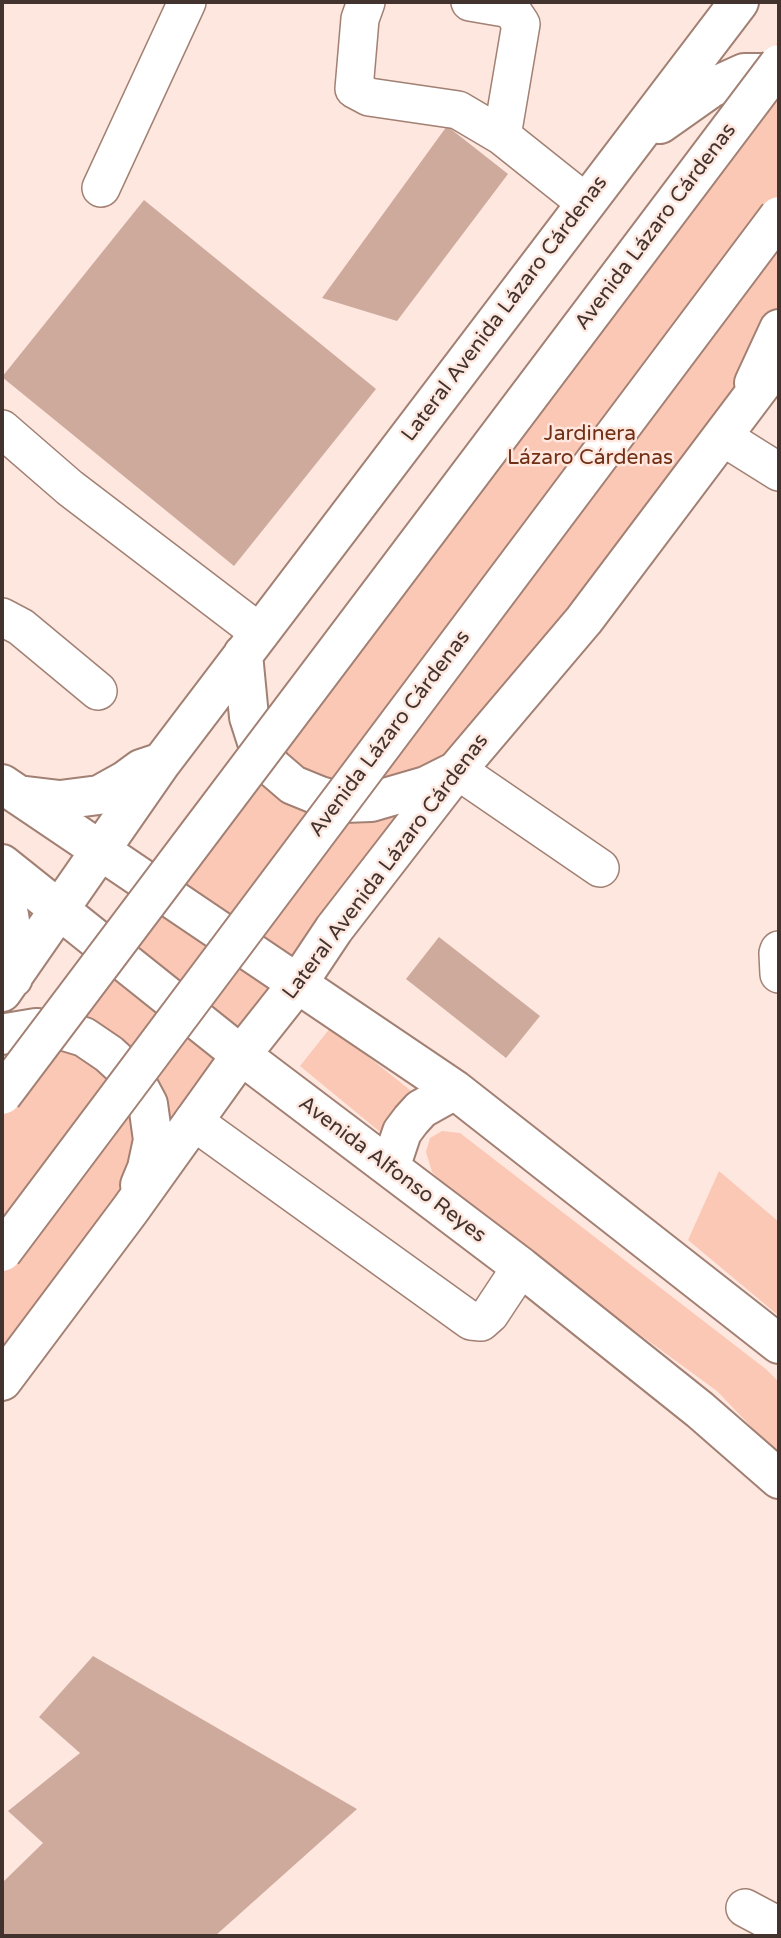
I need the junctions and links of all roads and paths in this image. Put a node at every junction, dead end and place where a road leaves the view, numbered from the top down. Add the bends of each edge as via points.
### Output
1 (187, 2) edge
2 (366, 2) edge
3 (470, 2) edge
4 (739, 2) edge
5 (779, 64) edge
6 (779, 75) edge
7 (502, 136) junction
8 (628, 148) junction
9 (101, 188) dead end
10 (586, 203) junction
11 (779, 216) edge
12 (779, 329) edge
13 (779, 361) edge
14 (731, 425) junction
15 (2, 429) edge
16 (779, 472) edge
17 (2, 617) edge
18 (252, 643) junction
19 (98, 691) dead end
20 (161, 762) junction
21 (457, 770) junction
22 (9, 790) edge
23 (100, 851) junction
24 (2, 864) edge
25 (600, 869) dead end
26 (2, 885) edge
27 (59, 910) junction
28 (779, 950) edge
29 (779, 974) edge
30 (298, 983) junction
31 (7, 985) edge
32 (2, 1035) edge
33 (241, 1055) junction
34 (455, 1090) junction
35 (2, 1095) edge
36 (193, 1121) junction
37 (390, 1168) junction
38 (130, 1210) junction
39 (2, 1252) edge
40 (521, 1267) junction
41 (779, 1344) edge
42 (2, 1381) edge
43 (779, 1479) edge

1 - 9 lane
2 - 7 lane via 360,19 354,89 369,97 458,110
3 - 7 lane via 511,9 521,24
4 - 8 main road, Lateral Avenida Lázaro Cárdenas
5 - 35 main road, Avenida Lázaro Cárdenas, bridge
6 - 8 main road via 744,73 711,88
7 - 10 lane
8 - 10 main road, Lateral Avenida Lázaro Cárdenas
10 - 18 main road, Lateral Avenida Lázaro Cárdenas
11 - 39 main road, Avenida Lázaro Cárdenas, bridge
12 - 14 main road
13 - 14 main road, Lateral Avenida Lázaro Cárdenas
14 - 16 lane
14 - 21 main road, Lateral Avenida Lázaro Cárdenas via 584,620
15 - 18 lane
17 - 19 lane via 21,627
18 - 20 main road, Lateral Avenida Lázaro Cárdenas
18 - 21 main road via 249,717 258,746 272,767 293,785 344,803 372,802 426,786
20 - 22 main road via 92,796 60,800
20 - 23 main road, Lateral Avenida Lázaro Cárdenas
21 - 25 lane
21 - 30 main road, Lateral Avenida Lázaro Cárdenas
22 - 23 main road
23 - 27 main road, Lateral Avenida Lázaro Cárdenas
23 - 30 main road
24 - 27 main road, Avenida Alfonso Reyes
26 - 31 main road via 13,941
27 - 31 main road, Lateral Avenida Lázaro Cárdenas
27 - 33 main road, Avenida Alfonso Reyes
28 - 29 lane
30 - 33 main road, Lateral Avenida Lázaro Cárdenas
30 - 34 main road
32 - 38 main road via 36,1028 84,1037 133,1076 148,1104 153,1140
33 - 36 main road, Lateral Avenida Lázaro Cárdenas
33 - 37 main road, Avenida Alfonso Reyes
34 - 37 main road via 411,1120
34 - 41 main road
36 - 38 main road, Lateral Avenida Lázaro Cárdenas
36 - 40 lane via 471,1321 481,1322 490,1314
37 - 40 main road, Avenida Alfonso Reyes
38 - 42 main road, Lateral Avenida Lázaro Cárdenas
40 - 43 main road, Avenida Alfonso Reyes

